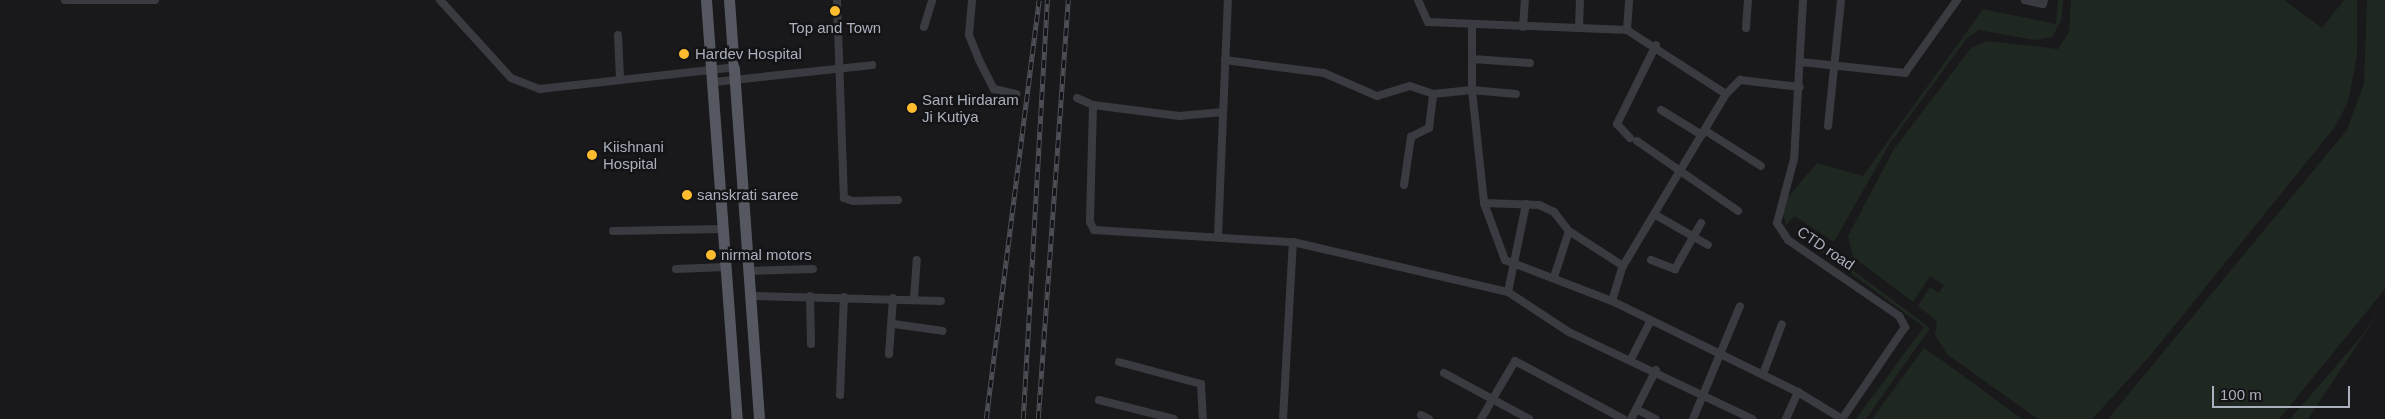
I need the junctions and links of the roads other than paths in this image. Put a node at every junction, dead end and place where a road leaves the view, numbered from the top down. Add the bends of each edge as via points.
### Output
1 (65, 0) edge
2 (155, 0) edge
3 (440, 0) edge
4 (706, 0) edge
5 (730, 0) edge
6 (837, 0) edge
7 (932, 0) edge
8 (972, 0) edge
9 (1228, 0) edge
10 (1418, 0) edge
11 (1525, 0) edge
12 (1580, 0) edge
13 (1629, 0) edge
14 (1748, 0) edge
15 (1803, 0) edge
16 (1841, 0) edge
17 (1957, 0) edge
18 (2025, 0) edge
19 (2044, 0) edge
20 (1472, 26) junction
21 (924, 27) dead end
22 (1523, 27) junction
23 (1579, 28) junction
24 (1746, 28) dead end
25 (1627, 30) junction
26 (618, 35) dead end
27 (1656, 45) junction
28 (1472, 59) junction
29 (1225, 60) junction
30 (1802, 62) junction
31 (1530, 64) dead end
32 (1834, 64) junction
33 (872, 66) dead end
34 (735, 67) junction
35 (839, 68) junction
36 (713, 69) junction
37 (620, 77) junction
38 (736, 80) junction
39 (714, 82) junction
40 (1800, 87) junction
41 (1472, 90) junction
42 (1016, 94) dead end
43 (1432, 94) junction
44 (1516, 94) dead end
45 (1726, 94) junction
46 (1077, 98) dead end
47 (1093, 105) junction
48 (1662, 110) dead end
49 (1223, 112) junction
50 (1828, 126) dead end
51 (1704, 133) junction
52 (1761, 166) dead end
53 (1680, 172) junction
54 (1404, 185) dead end
55 (898, 200) dead end
56 (1484, 203) junction
57 (1526, 204) junction
58 (1738, 211) dead end
59 (1654, 214) junction
60 (1701, 223) dead end
61 (724, 229) junction
62 (613, 231) dead end
63 (1569, 231) junction
64 (1218, 236) junction
65 (1694, 236) junction
66 (1293, 242) junction
67 (1708, 245) dead end
68 (917, 260) dead end
69 (1651, 260) dead end
70 (1512, 264) junction
71 (1623, 266) junction
72 (726, 267) junction
73 (676, 269) dead end
74 (814, 269) dead end
75 (749, 271) junction
76 (1554, 277) junction
77 (1508, 292) junction
78 (750, 296) junction
79 (810, 296) junction
80 (844, 297) junction
81 (894, 298) junction
82 (914, 299) junction
83 (941, 301) dead end
84 (1612, 301) junction
85 (1740, 306) dead end
86 (1650, 322) junction
87 (894, 324) junction
88 (1782, 324) dead end
89 (943, 331) dead end
90 (811, 344) dead end
91 (889, 354) dead end
92 (1720, 356) junction
93 (1631, 359) junction
94 (1119, 362) dead end
95 (1656, 370) junction
96 (1444, 373) dead end
97 (1763, 374) junction
98 (1798, 392) junction
99 (840, 394) dead end
100 (1703, 394) junction
101 (1492, 398) junction
102 (1099, 400) dead end
103 (1636, 409) junction
104 (1421, 415) dead end
105 (1157, 417) edge
106 (737, 419) edge
107 (759, 419) edge
108 (1174, 419) edge
109 (1203, 419) edge
110 (1283, 419) edge
111 (1429, 419) edge
112 (1480, 419) edge
113 (1529, 419) edge
114 (1623, 419) edge
115 (1631, 419) edge
116 (1656, 419) edge
117 (1693, 419) edge
118 (1752, 419) edge
119 (1786, 419) edge
120 (1842, 419) edge

1 - 2 street
3 - 37 street via 511,78 524,84 559,90
4 - 36 main road
5 - 34 main road
6 - 35 street
7 - 21 street
8 - 42 street via 969,35 979,60 994,89
9 - 29 street
10 - 20 street via 1428,22
11 - 22 street
12 - 23 street
13 - 25 street
14 - 24 street
15 - 30 street, CTD road
16 - 32 street
17 - 32 street via 1905,73
18 - 19 street via 2043,4
20 - 22 street
20 - 28 street
22 - 23 street
23 - 25 street
25 - 27 street
26 - 37 street
27 - 45 street
27 - 53 street via 1617,124
28 - 31 street
28 - 41 street
29 - 43 street via 1324,73 1378,96 1410,86
29 - 49 street
30 - 32 street
30 - 40 street, CTD road
32 - 50 street
33 - 35 street
34 - 36 street
34 - 38 main road
35 - 38 street
35 - 55 street via 844,198 853,202
36 - 37 street
36 - 39 main road
38 - 39 street
38 - 75 main road
39 - 61 main road
40 - 45 street via 1740,80
40 - 120 street, CTD road via 1794,159 1776,213 1780,231 1899,316 1905,327
41 - 43 street
41 - 44 street
41 - 56 street
43 - 54 street via 1432,122 1429,128 1412,137
45 - 51 street
46 - 47 street
47 - 49 street via 1179,116
47 - 64 street via 1090,222 1094,230
48 - 51 street
49 - 64 street
51 - 52 street
51 - 53 street
53 - 58 street
53 - 59 street
56 - 57 street
56 - 70 street via 1503,257
57 - 63 street via 1554,212
57 - 70 street
59 - 65 street
59 - 71 street
60 - 65 street
61 - 62 street
61 - 72 main road
63 - 71 street
63 - 76 street
64 - 66 street
65 - 67 street
65 - 69 street via 1675,269
66 - 77 street
66 - 110 street
68 - 82 street
70 - 76 street
70 - 77 street
71 - 84 street
72 - 73 street
72 - 106 main road
74 - 75 street
75 - 78 main road
76 - 84 street
77 - 93 street via 1570,332
78 - 79 street
78 - 107 main road
79 - 80 street
79 - 90 street
80 - 81 street
80 - 99 street
81 - 82 street
81 - 87 street
82 - 83 street
84 - 86 street
85 - 92 street
86 - 92 street
86 - 93 street
87 - 89 street
87 - 91 street
88 - 97 street
92 - 97 street
92 - 100 street
93 - 95 street
94 - 109 street via 1201,384
95 - 100 street
95 - 103 street
96 - 101 street
97 - 98 street
98 - 119 street
98 - 120 street
100 - 117 street
100 - 118 street
101 - 112 street
101 - 113 street
101 - 114 street via 1515,360
102 - 105 street
103 - 115 street
103 - 116 street
104 - 111 street
105 - 108 street

